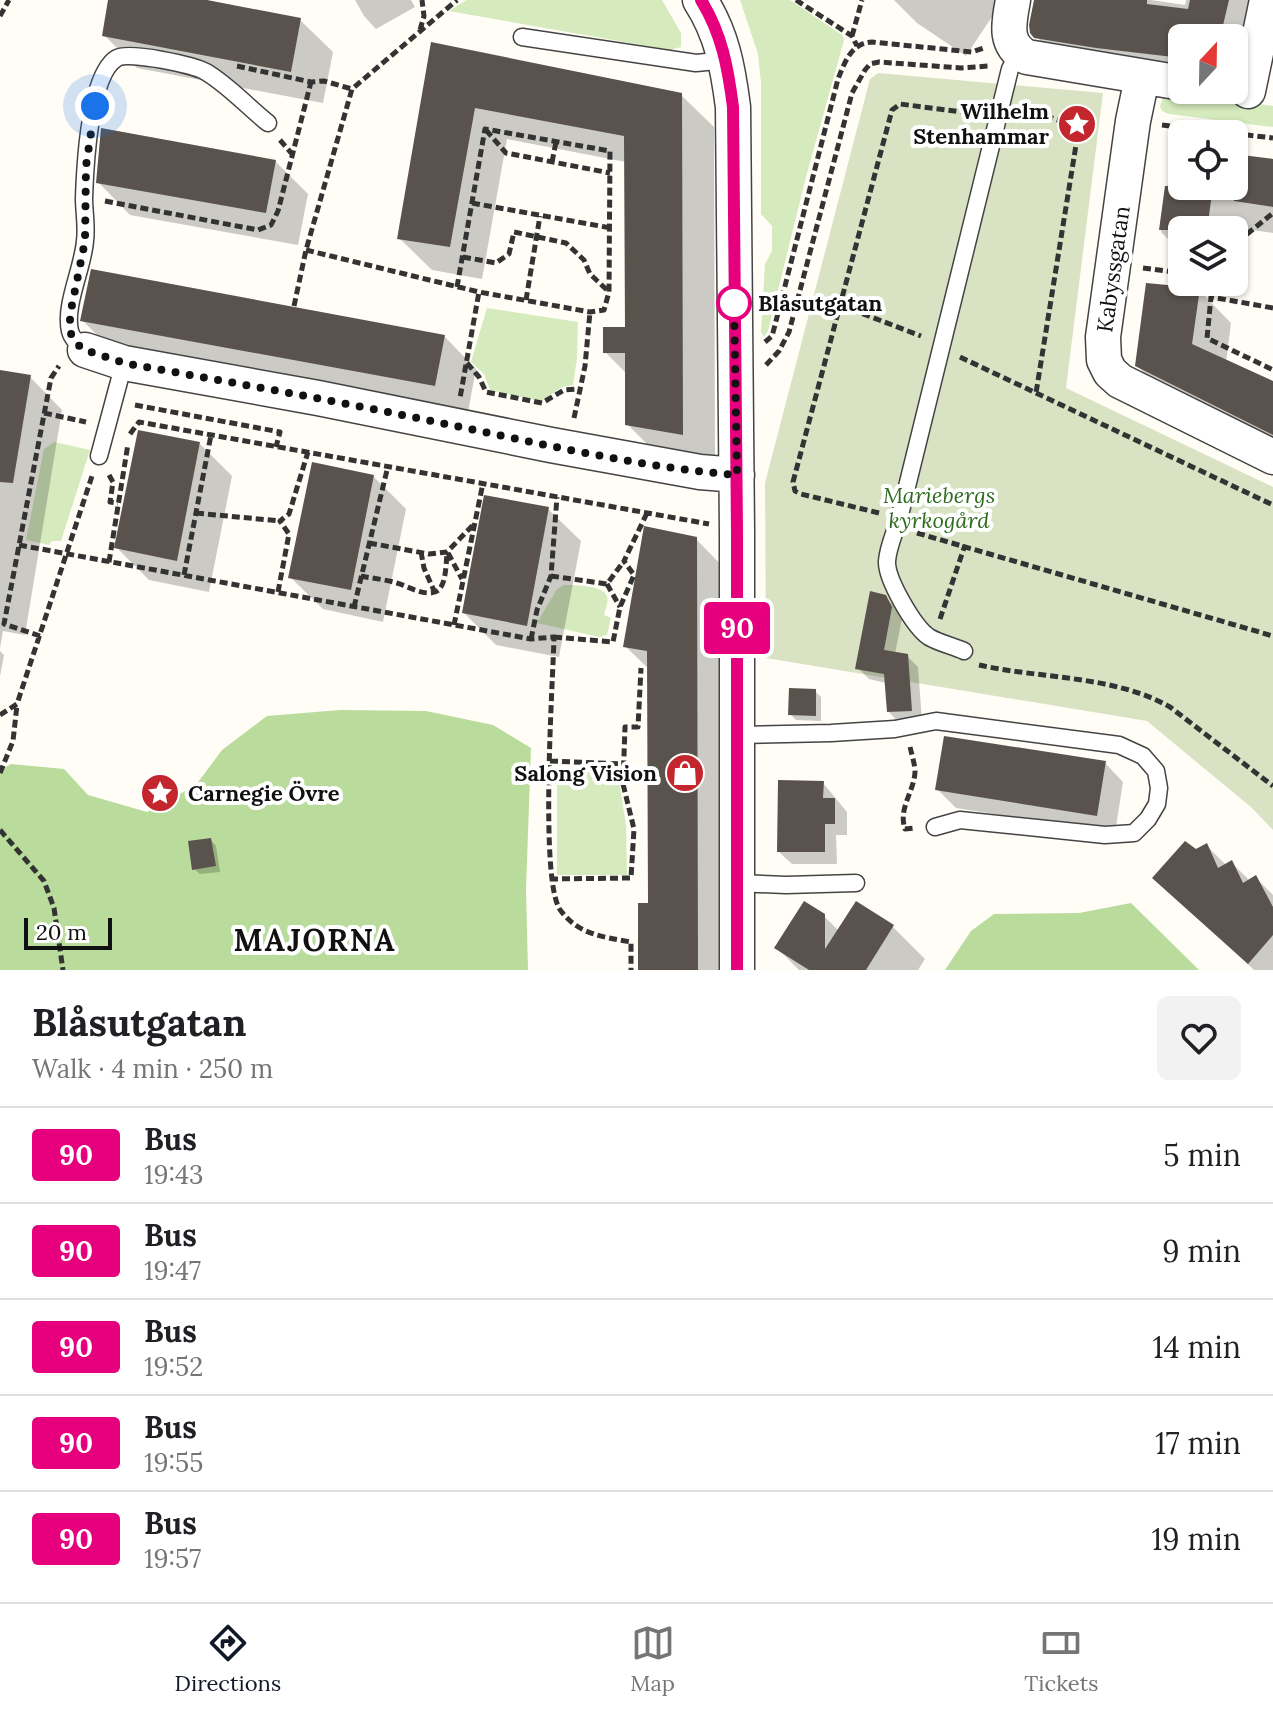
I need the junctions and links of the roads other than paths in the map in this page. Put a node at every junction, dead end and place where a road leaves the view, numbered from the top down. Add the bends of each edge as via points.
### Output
1 (700, 0) edge
2 (1013, 0) edge
3 (1267, 0) edge
4 (522, 37) dead end
5 (722, 45) junction
6 (1005, 56) junction
7 (1142, 78) junction
8 (1168, 81) edge
9 (1252, 92) edge
10 (268, 123) dead end
11 (85, 350) joint
12 (124, 363) junction
13 (99, 456) road end
14 (1273, 457) edge
15 (737, 475) junction
16 (964, 651) road end
17 (737, 735) junction
18 (935, 827) dead end
19 (736, 883) junction
20 (856, 883) dead end
21 (737, 970) edge

1 - 5 street
2 - 6 street
3 - 9 street
4 - 5 lane via 696,63
5 - 15 street via 734,130
6 - 7 street
6 - 16 lane via 1000,112 887,557 887,569 915,622 928,636
7 - 8 street
7 - 14 street, Kabyssgatan via 1103,337 1104,360 1110,372 1139,392
10 - 11 lane via 205,71 131,54 106,69 90,127 85,241 70,324
11 - 12 street
12 - 13 lane
12 - 15 street
15 - 17 street
17 - 18 lane via 895,729 936,721 1119,745 1143,756 1156,771 1157,804 1134,833 1105,835 960,820
17 - 19 street
19 - 20 lane
19 - 21 street

